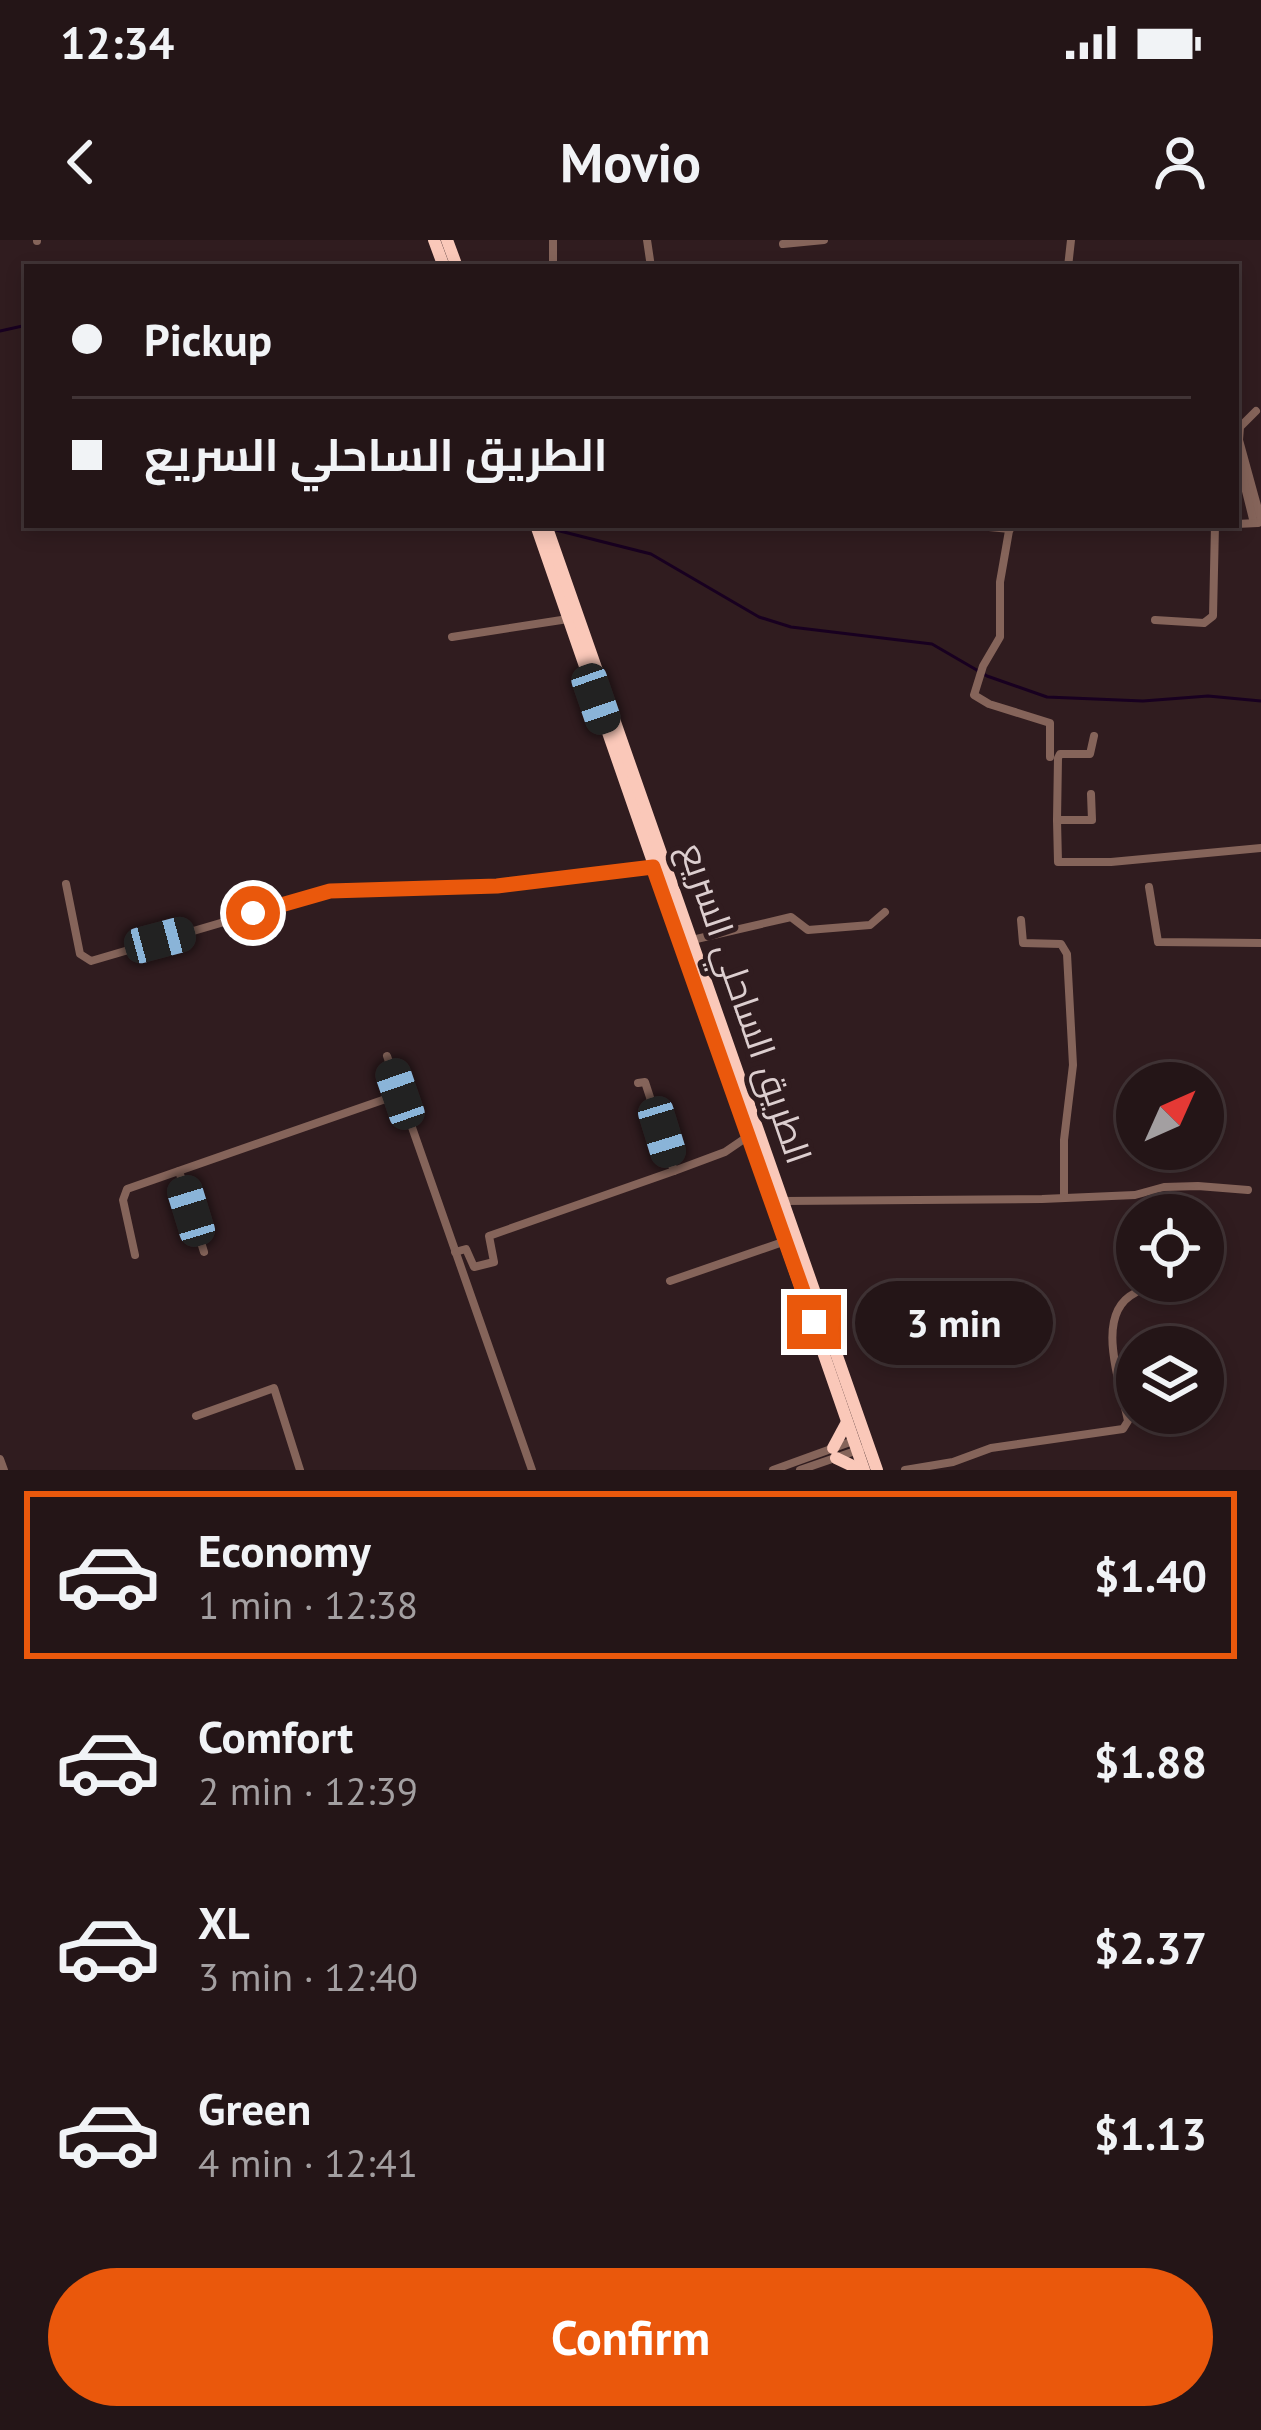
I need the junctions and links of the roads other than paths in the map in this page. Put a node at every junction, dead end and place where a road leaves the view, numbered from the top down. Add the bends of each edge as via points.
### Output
1 (824, 240) edge
2 (783, 244) dead end
3 (1256, 410) dead end
4 (1239, 461) edge
5 (1258, 522) edge
6 (538, 528) edge
7 (547, 528) edge
8 (1010, 528) edge
9 (1215, 528) edge
10 (552, 557) junction
11 (568, 620) junction
12 (1155, 620) dead end
13 (452, 637) dead end
14 (1094, 736) dead end
15 (1051, 757) dead end
16 (1091, 794) dead end
17 (1057, 820) junction
18 (1261, 848) edge
19 (653, 867) junction
20 (66, 884) dead end
21 (1149, 887) dead end
22 (885, 912) dead end
23 (1021, 920) dead end
24 (692, 940) junction
25 (1261, 943) edge
26 (387, 1056) dead end
27 (638, 1083) dead end
28 (400, 1094) junction
29 (748, 1136) junction
30 (179, 1171) junction
31 (674, 1171) junction
32 (1248, 1190) dead end
33 (1064, 1197) junction
34 (784, 1201) junction
35 (783, 1242) junction
36 (204, 1252) dead end
37 (455, 1252) junction
38 (135, 1255) dead end
39 (670, 1281) dead end
40 (1123, 1302) edge
41 (196, 1416) dead end
42 (847, 1421) junction
43 (861, 1443) junction
44 (835, 1453) junction
45 (0, 1459) edge
46 (4, 1470) edge
47 (301, 1470) edge
48 (532, 1470) edge
49 (773, 1470) edge
50 (800, 1470) edge
51 (863, 1470) edge
52 (878, 1470) edge
53 (904, 1470) edge

1 - 2 street
3 - 5 street via 1239,440
4 - 5 street
6 - 10 highway
7 - 10 highway
8 - 15 street via 1000,638 974,695 1050,723
9 - 12 street via 1213,616 1204,623
10 - 11 highway, الطريق الساحلي السريع
10 - 24 highway, الطريق الساحلي السريع
11 - 13 street
11 - 19 highway, الطريق الساحلي السريع
14 - 17 street via 1090,754 1058,758
16 - 17 street via 1092,820
17 - 18 street via 1063,864
19 - 20 street via 497,886 330,891 91,961 80,954
19 - 29 highway, الطريق الساحلي السريع
21 - 25 street via 1158,942
22 - 24 street via 870,925 808,930 791,917
23 - 33 street via 1023,944 1061,944 1067,954 1073,1065
24 - 34 highway, الطريق الساحلي السريع
26 - 28 street
27 - 31 street via 645,1082
28 - 30 street
28 - 37 street
29 - 31 street
29 - 35 highway, الطريق الساحلي السريع
30 - 36 street
30 - 38 street via 123,1195
31 - 37 street via 489,1236 494,1262 474,1267 466,1250
32 - 33 street via 1164,1187
33 - 34 street
34 - 43 highway, الطريق الساحلي السريع
35 - 39 street
35 - 42 highway, الطريق الساحلي السريع
37 - 48 street
40 - 53 street via 1112,1330 1124,1429
41 - 47 street via 274,1388
42 - 43 highway, الطريق الساحلي السريع
42 - 44 highway
43 - 44 street
43 - 51 highway, الطريق الساحلي السريع
43 - 52 highway, الطريق الساحلي السريع
44 - 49 street
44 - 50 street
44 - 51 highway
45 - 46 street

